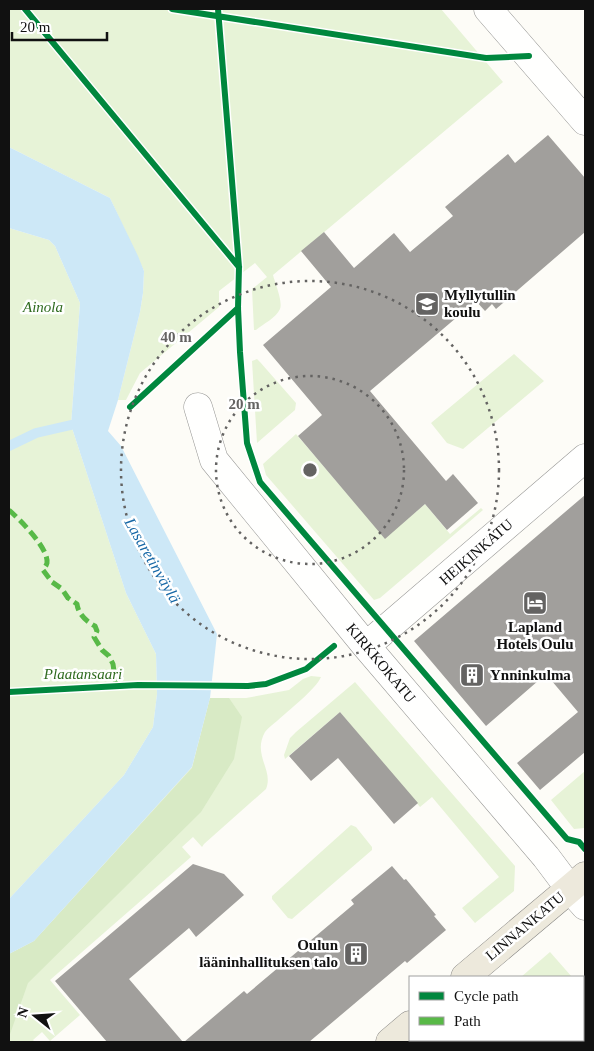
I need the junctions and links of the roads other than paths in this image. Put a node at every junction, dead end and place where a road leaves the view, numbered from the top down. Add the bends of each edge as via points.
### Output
1 (488, 9) edge
2 (585, 120) edge
3 (198, 407) dead end
4 (585, 458) edge
5 (366, 646) junction
6 (580, 890) edge
7 (466, 976) edge
8 (409, 1026) edge
9 (390, 1042) edge

1 - 2 street
3 - 5 street, KIRKKOKATU via 214,460
4 - 5 street, HEIKINKATU
5 - 6 street, KIRKKOKATU via 546,857
6 - 7 main road, LINNANKATU
8 - 9 main road

